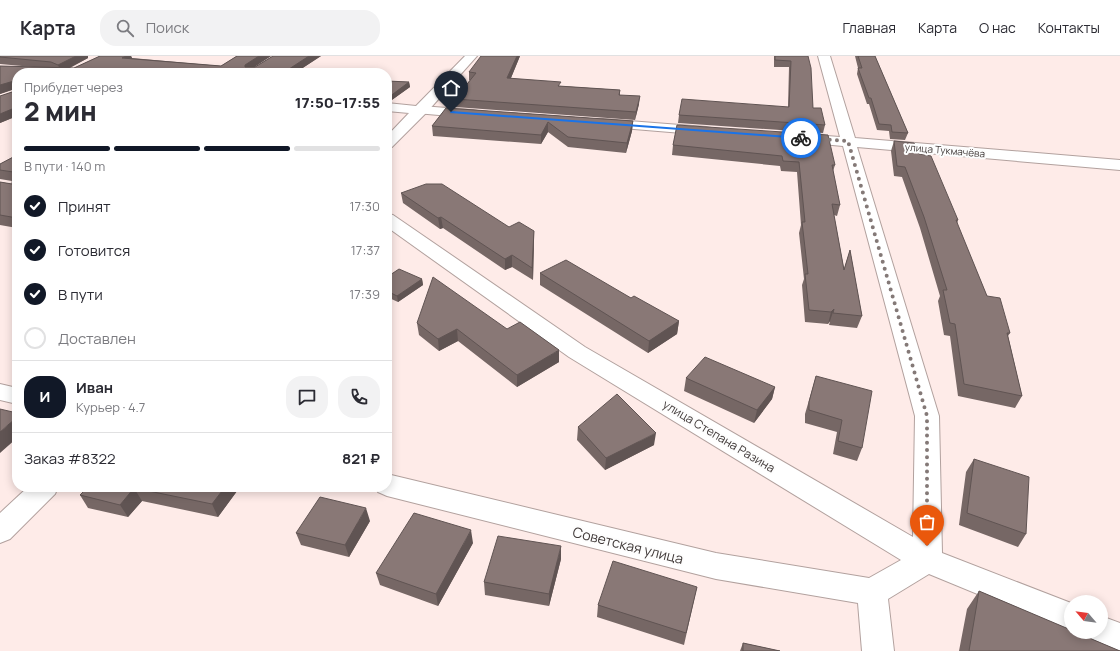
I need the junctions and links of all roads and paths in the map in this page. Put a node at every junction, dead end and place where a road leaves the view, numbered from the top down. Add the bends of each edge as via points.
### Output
1 (471, 56) edge
2 (824, 56) edge
3 (392, 107) edge
4 (421, 110) junction
5 (489, 115) edge
6 (590, 122) edge
7 (723, 132) edge
8 (786, 137) edge
9 (392, 139) edge
10 (848, 141) junction
11 (1120, 165) edge
12 (392, 222) edge
13 (0, 392) edge
14 (12, 395) edge
15 (392, 486) edge
16 (40, 492) edge
17 (0, 531) edge
18 (927, 560) junction
19 (872, 592) junction
20 (1064, 615) edge
21 (1108, 634) edge
22 (1120, 638) edge
23 (878, 651) edge

1 - 4 street
2 - 10 street
3 - 4 street
4 - 5 street
4 - 9 street
6 - 7 street
8 - 10 street, улица Тукмачёва
10 - 11 street, улица Тукмачёва
10 - 18 street via 927,416
12 - 18 street, улица Степана Разина via 577,352
13 - 14 street
15 - 19 street, Советская улица via 716,566
16 - 17 street
18 - 19 street
18 - 20 street, улица Степана Разина
19 - 23 street
21 - 22 street

